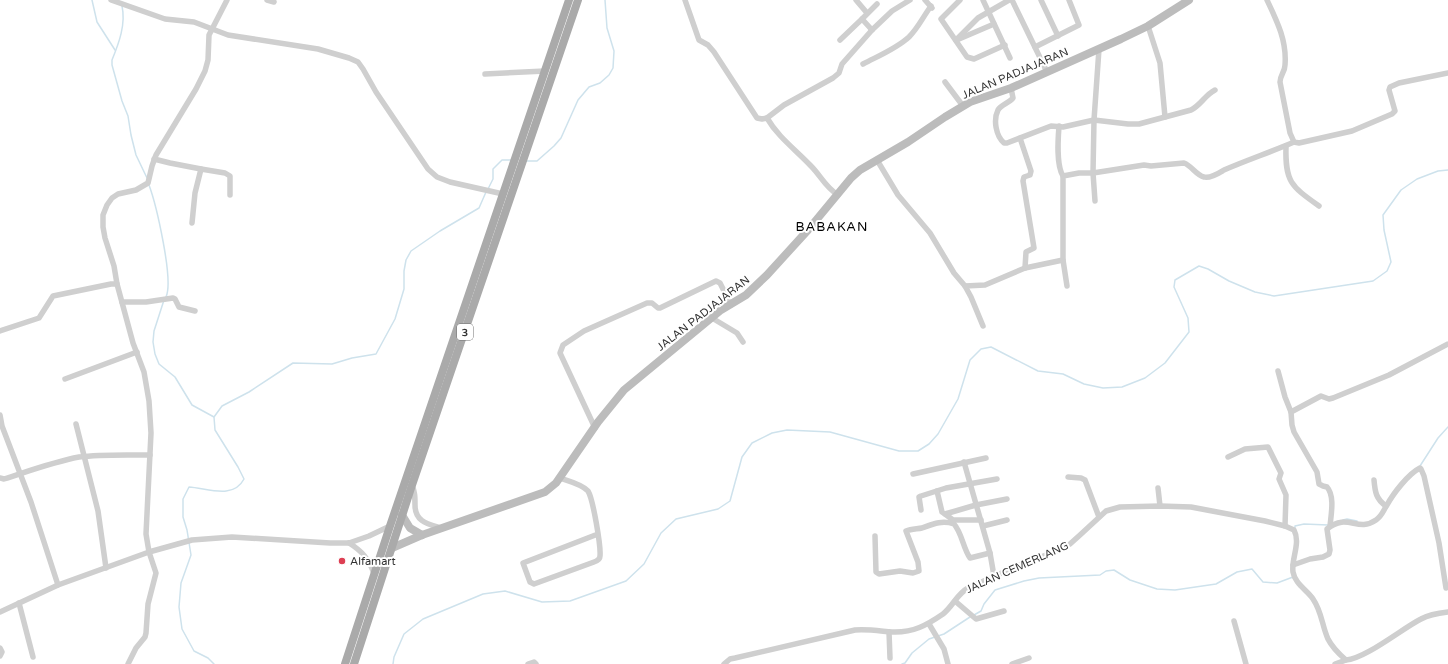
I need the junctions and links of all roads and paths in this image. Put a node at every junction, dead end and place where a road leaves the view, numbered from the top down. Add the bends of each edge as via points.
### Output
1 (111, 0) edge
2 (227, 0) edge
3 (267, 0) edge
4 (568, 0) edge
5 (578, 0) edge
6 (685, 0) edge
7 (856, 0) edge
8 (910, 0) edge
9 (925, 0) edge
10 (960, 0) edge
11 (983, 0) edge
12 (1009, 0) edge
13 (1012, 0) edge
14 (1041, 0) edge
15 (1069, 0) edge
16 (1189, 0) edge
17 (1267, 0) edge
18 (274, 2) dead end
19 (877, 4) dead end
20 (988, 12) junction
21 (867, 14) junction
22 (862, 19) junction
23 (994, 24) junction
24 (1148, 26) junction
25 (212, 30) junction
26 (872, 30) junction
27 (1058, 36) junction
28 (840, 40) dead end
29 (956, 40) junction
30 (1004, 45) junction
31 (1035, 47) junction
32 (1099, 49) junction
33 (1010, 58) dead end
34 (863, 64) dead end
35 (545, 71) junction
36 (1047, 72) junction
37 (1448, 73) edge
38 (484, 74) dead end
39 (945, 82) dead end
40 (1011, 88) junction
41 (1215, 90) dead end
42 (963, 106) junction
43 (1165, 117) junction
44 (768, 118) junction
45 (1094, 120) junction
46 (1059, 126) junction
47 (1020, 138) junction
48 (1294, 142) junction
49 (1286, 146) junction
50 (154, 158) junction
51 (877, 160) junction
52 (201, 169) junction
53 (1093, 173) junction
54 (1063, 176) junction
55 (503, 194) junction
56 (230, 195) dead end
57 (838, 195) junction
58 (1095, 201) dead end
59 (1319, 206) dead end
60 (192, 223) dead end
61 (1063, 260) junction
62 (1026, 268) junction
63 (117, 284) junction
64 (965, 286) junction
65 (1068, 286) dead end
66 (122, 302) junction
67 (731, 305) junction
68 (194, 311) dead end
69 (712, 318) junction
70 (983, 326) dead end
71 (0, 331) edge
72 (743, 342) dead end
73 (1448, 344) edge
74 (137, 352) junction
75 (1278, 370) dead end
76 (65, 379) dead end
77 (1292, 412) junction
78 (0, 416) edge
79 (76, 424) dead end
80 (595, 428) junction
81 (420, 451) junction
82 (150, 455) junction
83 (84, 457) junction
84 (1228, 457) dead end
85 (986, 458) dead end
86 (964, 462) junction
87 (20, 473) junction
88 (913, 474) dead end
89 (1068, 477) dead end
90 (0, 478) edge
91 (560, 478) junction
92 (997, 479) dead end
93 (1374, 480) dead end
94 (970, 483) junction
95 (412, 485) junction
96 (1158, 488) dead end
97 (937, 491) junction
98 (1007, 499) dead end
99 (976, 505) junction
100 (1160, 506) junction
101 (1386, 506) junction
102 (921, 510) dead end
103 (945, 514) junction
104 (402, 515) junction
105 (1099, 517) junction
106 (1007, 520) dead end
107 (982, 523) junction
108 (390, 526) junction
109 (1285, 526) junction
110 (1330, 526) junction
111 (442, 528) junction
112 (598, 534) junction
113 (422, 535) junction
114 (875, 536) dead end
115 (349, 542) junction
116 (392, 548) junction
117 (149, 552) junction
118 (990, 554) junction
119 (1293, 565) junction
120 (106, 568) junction
121 (375, 574) junction
122 (994, 576) junction
123 (58, 585) junction
124 (1446, 588) dead end
125 (955, 601) junction
126 (19, 603) junction
127 (1004, 611) dead end
128 (0, 612) edge
129 (1448, 612) edge
130 (1234, 621) dead end
131 (929, 624) junction
132 (889, 632) junction
133 (0, 648) edge
134 (0, 656) edge
135 (33, 657) dead end
136 (890, 658) dead end
137 (1029, 658) dead end
138 (1346, 660) junction
139 (128, 664) edge
140 (345, 664) edge
141 (354, 664) edge
142 (528, 664) edge
143 (536, 664) edge
144 (724, 664) edge
145 (948, 664) edge
146 (1012, 664) edge
147 (1246, 664) edge
148 (1335, 664) edge

1 - 25 street via 165,19 194,22
2 - 25 street
3 - 18 street
4 - 35 main road, 3
5 - 81 main road, 3
6 - 44 street via 699,40 714,52 757,118
7 - 21 street
8 - 26 street via 892,11
9 - 34 street via 931,7 907,38 898,46
10 - 29 street via 941,19
11 - 20 street
12 - 20 street
13 - 31 street
14 - 27 street
15 - 27 street via 1079,25
16 - 24 street, JALAN PADJAJARAN
17 - 48 street via 1282,34 1285,67 1280,82
19 - 21 street
20 - 23 street
20 - 29 street via 970,25
21 - 22 street
22 - 26 street
22 - 28 street
23 - 29 street
23 - 30 street
24 - 32 street, JALAN PADJAJARAN
24 - 43 street via 1161,69
25 - 50 street via 209,35 205,71
25 - 55 street via 228,36 331,52 358,62 428,169 437,177 450,182
26 - 44 street via 842,64 839,73 784,105
27 - 31 street
29 - 30 street via 965,55 972,59
30 - 33 street
31 - 36 street
32 - 36 street, JALAN PADJAJARAN
32 - 45 street
35 - 38 street
35 - 55 main road, 3
36 - 40 street, JALAN PADJAJARAN
37 - 48 street via 1391,86 1389,90 1395,110 1392,114 1343,134
39 - 42 street
40 - 42 street, JALAN PADJAJARAN
40 - 47 street via 1012,98 998,110 996,126 998,136 1004,143
41 - 43 street via 1196,108
42 - 51 street, JALAN PADJAJARAN
43 - 45 street via 1139,124
44 - 57 street via 784,139 813,167 824,184
45 - 46 street
45 - 53 street
46 - 47 street via 1043,128
46 - 54 street via 1058,150
47 - 62 street via 1031,174 1024,177 1034,248 1026,252
48 - 49 street
49 - 53 street via 1210,178 1204,177 1184,163 1144,165
49 - 59 street via 1290,180 1295,188
50 - 52 street
50 - 63 street via 147,184 115,196 107,204 103,215 105,238
51 - 57 street, JALAN PADJAJARAN via 851,178
51 - 64 street via 898,195 930,233 954,273
52 - 56 street via 230,176
52 - 60 street
53 - 54 street
53 - 58 street
54 - 61 street
55 - 81 main road, 3
57 - 67 street, JALAN PADJAJARAN via 766,275 746,295
61 - 62 street
61 - 65 street
62 - 64 street via 985,285
63 - 66 street
63 - 71 street via 53,296 39,318
64 - 70 street
66 - 68 street via 173,298 179,307
66 - 74 street
67 - 69 street, JALAN PADJAJARAN
67 - 80 street via 720,283 716,281 660,308 647,303 584,331 563,345 560,353
69 - 72 street via 737,332
69 - 80 street, JALAN PADJAJARAN via 624,390
73 - 77 street via 1389,375 1333,398 1321,396
74 - 76 street
74 - 82 street via 145,377 151,415
75 - 77 street
77 - 110 street via 1294,432 1317,472 1319,484 1330,491
78 - 87 street
79 - 83 street
80 - 91 street, JALAN PADJAJARAN
81 - 95 main road, 3
81 - 108 main road, 3
82 - 83 street
82 - 117 street via 146,534
83 - 87 street
83 - 120 street via 98,511
84 - 109 street via 1245,449 1268,447 1281,473 1279,479 1286,495
85 - 86 street
86 - 88 street
86 - 94 street
87 - 90 street
87 - 123 street
89 - 105 street via 1085,480
91 - 111 street, JALAN PADJAJARAN via 545,492
91 - 112 street via 588,491
92 - 94 street
93 - 101 street via 1376,495
94 - 97 street
94 - 99 street
95 - 104 main road, 3
95 - 111 street via 419,519
96 - 100 street
97 - 102 street via 919,497
97 - 103 street via 942,512
98 - 99 street
99 - 103 street
99 - 107 street
100 - 105 street, JALAN CEMERLANG via 1120,507
100 - 109 street, JALAN CEMERLANG via 1191,507
101 - 110 street via 1380,517 1371,523 1360,525 1343,521
101 - 124 street via 1406,480 1421,469 1436,528
103 - 107 street via 953,520
104 - 113 street via 410,528
104 - 116 main road, 3
105 - 122 street, JALAN CEMERLANG via 1075,540 1060,550
106 - 107 street
107 - 118 street
108 - 115 street
108 - 121 main road, 3
109 - 119 street via 1294,530 1297,538
110 - 119 street via 1327,529 1329,554
111 - 113 street, JALAN PADJAJARAN
112 - 112 street via 598,560 534,584 530,582 523,563
113 - 116 street, JALAN PADJAJARAN
114 - 118 street via 876,572 879,574 919,571 906,531 934,523 954,524 970,558
115 - 117 street via 246,537 206,538
115 - 121 street via 370,562
116 - 141 main road, 3
117 - 120 street
117 - 139 street via 156,573 148,604 146,633
118 - 122 street
119 - 138 street via 1294,577 1316,604 1328,639
120 - 123 street
121 - 140 main road, 3
122 - 125 street, JALAN CEMERLANG via 961,592
123 - 126 street
125 - 127 street via 976,619
125 - 131 street, JALAN CEMERLANG via 948,610
126 - 128 street
126 - 135 street
129 - 138 street via 1421,619 1378,646
130 - 147 street
131 - 132 street, JALAN CEMERLANG via 913,630
131 - 145 street via 944,649
132 - 136 street
132 - 144 street, JALAN CEMERLANG via 856,630 730,659
133 - 134 street
137 - 146 street
138 - 148 street
142 - 143 street

